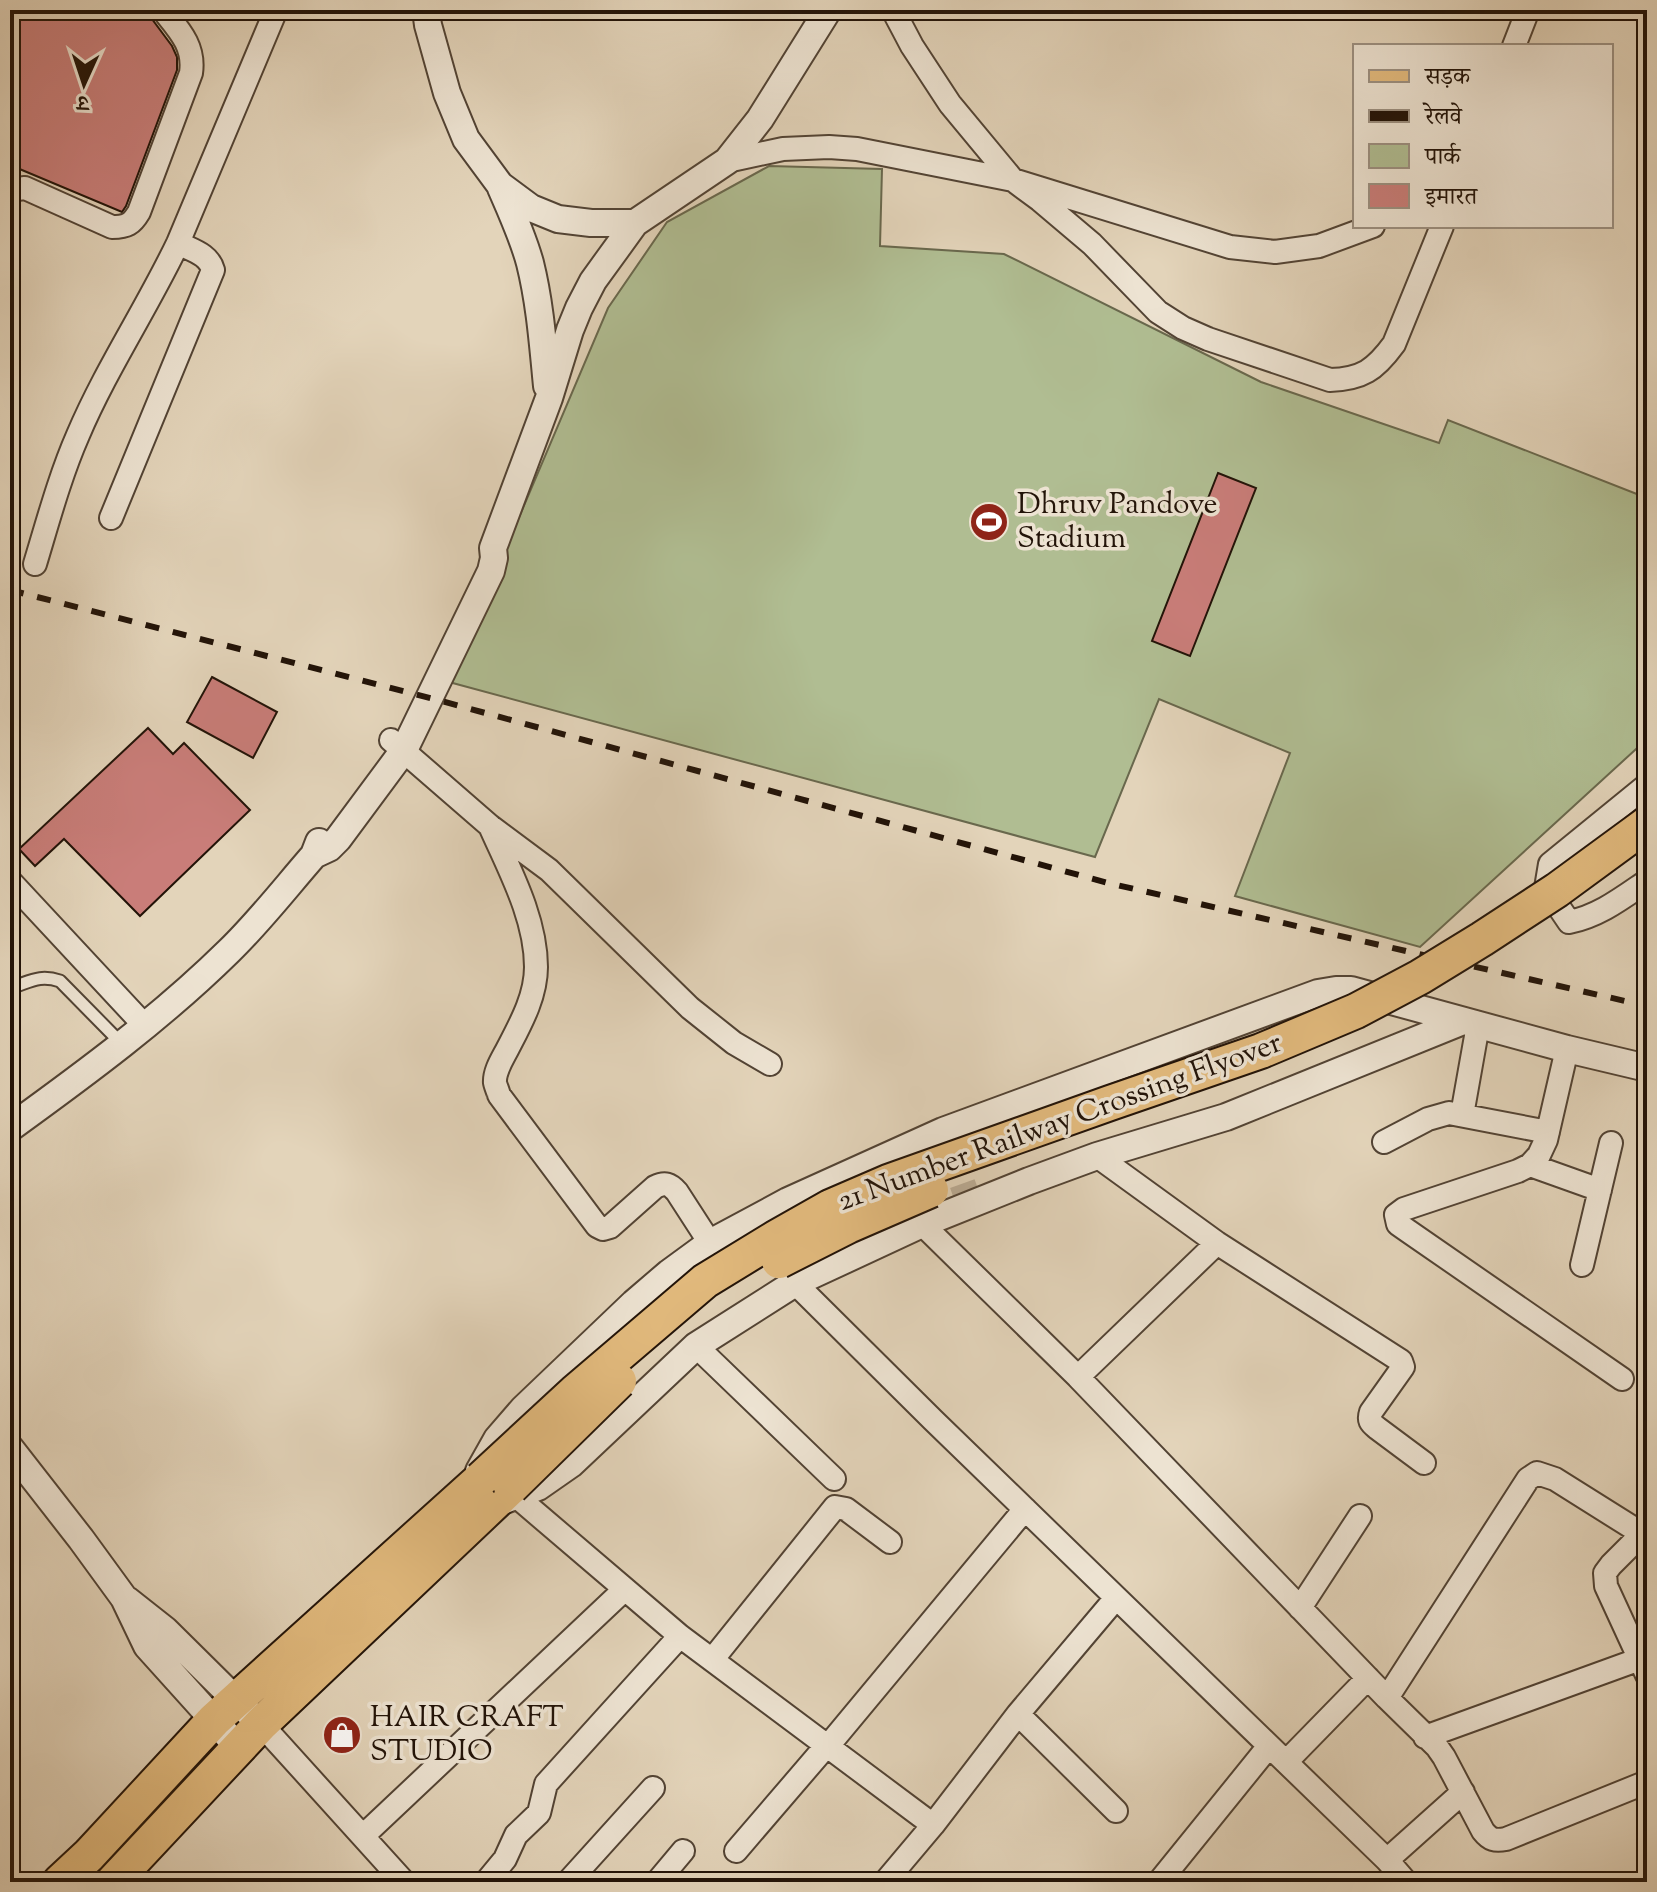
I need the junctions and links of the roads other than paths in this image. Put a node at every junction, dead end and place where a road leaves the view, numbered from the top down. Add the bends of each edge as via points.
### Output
1 (163, 10) edge
2 (276, 10) edge
3 (426, 10) edge
4 (828, 10) edge
5 (893, 10) edge
6 (1528, 10) edge
7 (1515, 44) edge
8 (727, 161) junction
9 (1013, 180) junction
10 (500, 185) junction
11 (10, 194) edge
12 (635, 223) junction
13 (1368, 228) edge
14 (1441, 228) edge
15 (178, 243) junction
16 (549, 398) junction
17 (111, 518) dead end
18 (35, 564) dead end
19 (397, 745) junction
20 (1647, 785) edge
21 (1647, 824) edge
22 (490, 826) junction
23 (1647, 853) edge
24 (10, 881) edge
25 (1647, 881) edge
26 (10, 988) edge
27 (1471, 1023) junction
28 (145, 1026) junction
29 (122, 1044) junction
30 (1567, 1049) junction
31 (770, 1064) dead end
32 (1647, 1068) edge
33 (1462, 1115) junction
34 (10, 1128) edge
35 (1548, 1132) junction
36 (1384, 1142) dead end
37 (1611, 1143) dead end
38 (1097, 1156) junction
39 (1530, 1165) junction
40 (1600, 1190) junction
41 (922, 1224) junction
42 (710, 1243) junction
43 (1217, 1243) junction
44 (1582, 1265) dead end
45 (795, 1283) junction
46 (696, 1346) junction
47 (1078, 1377) junction
48 (1622, 1379) dead end
49 (10, 1448) edge
50 (1424, 1463) dead end
51 (834, 1479) dead end
52 (493, 1492) junction
53 (1025, 1509) junction
54 (1360, 1516) dead end
55 (1644, 1531) edge
56 (890, 1542) dead end
57 (625, 1589) junction
58 (1116, 1598) junction
59 (1300, 1608) junction
60 (680, 1636) junction
61 (712, 1660) junction
62 (1644, 1667) edge
63 (1368, 1678) junction
64 (1387, 1698) junction
65 (224, 1710) junction
66 (1018, 1714) junction
67 (250, 1736) junction
68 (1425, 1737) junction
69 (828, 1746) junction
70 (1269, 1746) junction
71 (1286, 1762) junction
72 (1647, 1782) edge
73 (653, 1788) dead end
74 (1463, 1792) junction
75 (1116, 1811) dead end
76 (933, 1825) junction
77 (363, 1836) junction
78 (683, 1851) dead end
79 (736, 1851) dead end
80 (1387, 1860) junction
81 (60, 1882) edge
82 (113, 1882) edge
83 (404, 1882) edge
84 (486, 1882) edge
85 (568, 1882) edge
86 (657, 1882) edge
87 (885, 1882) edge
88 (1159, 1882) edge
89 (1406, 1882) edge

1 - 11 street via 188,44 193,63 132,222 112,227 25,188
2 - 15 street
3 - 10 street via 447,93 466,139
4 - 8 street via 760,119
5 - 9 street via 950,104
6 - 7 street
8 - 9 street via 783,149 829,147
8 - 12 street
9 - 13 street via 1230,247 1275,252 1319,246
9 - 14 street via 1092,244 1158,312 1183,328 1330,380 1367,373 1394,344
10 - 12 street via 531,208 558,219
10 - 16 street via 530,264
12 - 16 street via 579,308
15 - 17 street via 207,258 213,270
15 - 18 street via 92,403 64,470
16 - 19 street via 493,548 491,571
19 - 22 street
19 - 28 street via 338,839 314,855 231,949
20 - 25 street via 1550,864 1546,888 1569,922 1610,906
21 - 52 main road, 21 Number Railway Crossing Flyover, bridge via 1482,939 1356,1011 1261,1051 888,1182 777,1237 705,1281 575,1392
22 - 31 street via 549,870 690,1008
22 - 42 street via 522,897 536,966 525,1014 497,1072 499,1095 597,1226 610,1227 663,1183 677,1192
23 - 52 main road, 21 Number Railway Crossing Flyover, bridge via 1523,938 1348,1038 949,1182 785,1258 669,1338
24 - 28 street
26 - 29 lane via 38,978 60,981
27 - 30 street
27 - 33 street
27 - 38 street via 1226,1117
27 - 42 street via 1351,990 1318,993 788,1201
28 - 29 street
29 - 34 street
30 - 32 street
30 - 35 street
33 - 35 street
33 - 36 street via 1428,1119
35 - 39 street
37 - 40 street
38 - 41 street via 968,1198
38 - 43 street
39 - 40 street
39 - 48 street via 1404,1209 1396,1215 1398,1224
40 - 44 street
41 - 45 street
41 - 47 street
42 - 52 street via 634,1303 523,1409 497,1439
43 - 47 street
43 - 50 street via 1401,1361 1403,1367 1371,1412 1370,1423
45 - 46 street
45 - 53 street
46 - 51 street
46 - 52 street via 571,1464 538,1487
47 - 59 street
49 - 65 street via 124,1598 147,1646
52 - 57 street
52 - 65 main road
52 - 67 main road
53 - 58 street
53 - 69 street
54 - 59 street
55 - 62 street via 1605,1573 1606,1586
55 - 64 street via 1537,1473 1528,1479
56 - 61 street via 846,1509 835,1507
57 - 60 street
57 - 77 street
58 - 66 street
58 - 70 street
59 - 63 street
60 - 61 street
60 - 84 street via 546,1784 539,1813 516,1835
61 - 69 street
62 - 68 street
63 - 64 street
63 - 71 street
64 - 68 street
65 - 67 street
65 - 81 main road
66 - 75 street
66 - 76 street
67 - 77 street
67 - 82 main road
68 - 74 street via 1444,1757
69 - 76 street
69 - 79 street
70 - 71 street
70 - 88 street
71 - 80 street
72 - 74 street via 1496,1841 1483,1831
73 - 85 street
74 - 80 street
76 - 87 street
77 - 83 street
78 - 86 street
80 - 89 street

